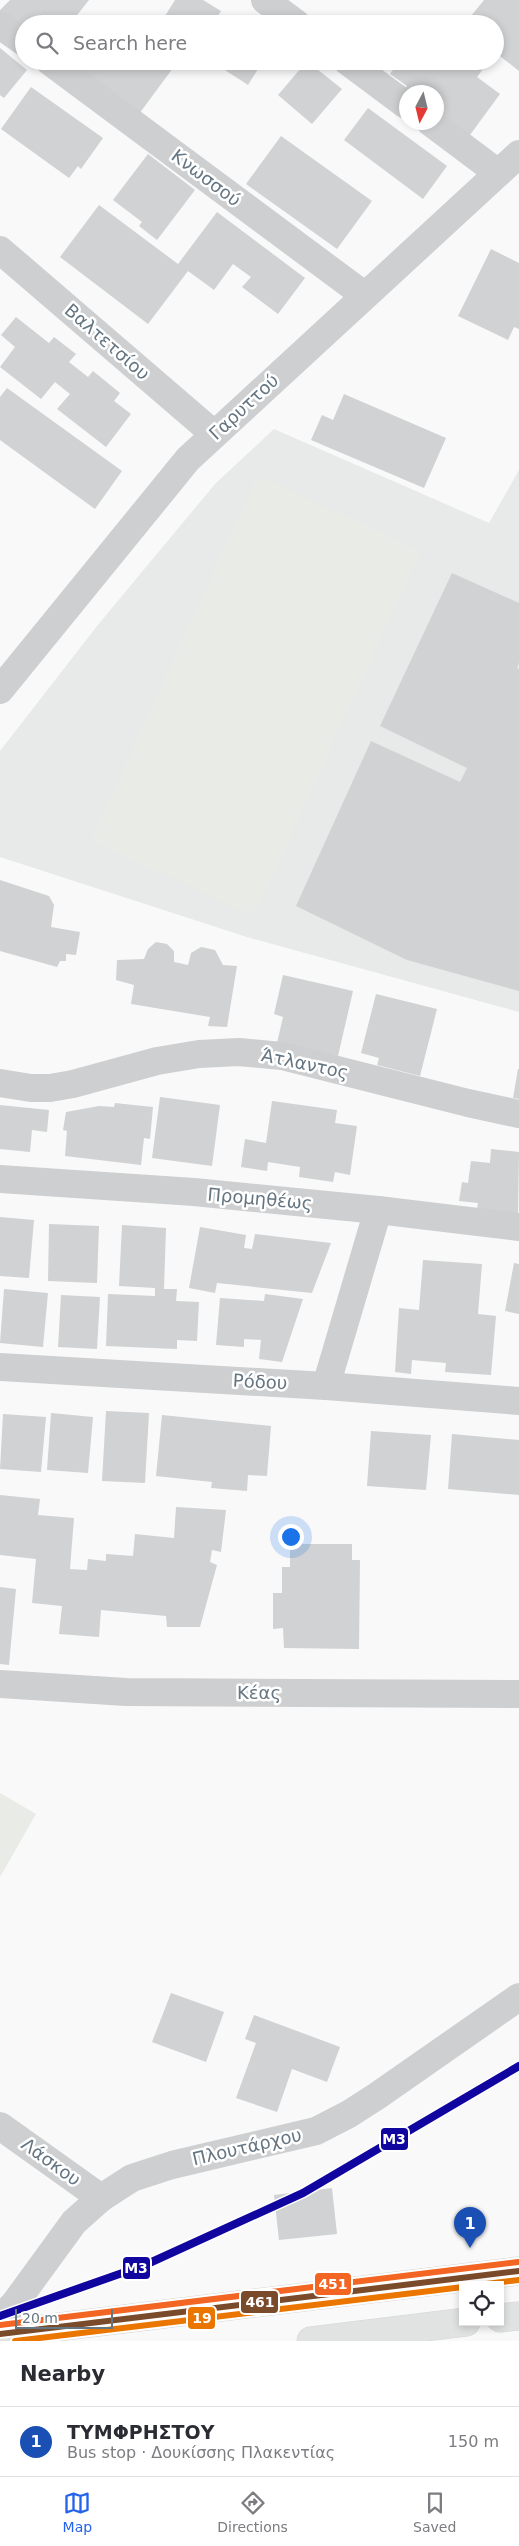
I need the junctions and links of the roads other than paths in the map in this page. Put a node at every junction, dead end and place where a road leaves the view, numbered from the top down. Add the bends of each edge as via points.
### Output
1 (265, 0) edge
2 (285, 15) edge
3 (0, 25) edge
4 (15, 36) edge
5 (61, 70) edge
6 (359, 70) edge
7 (399, 100) edge
8 (441, 130) edge
9 (519, 154) edge
10 (498, 173) junction
11 (0, 250) edge
12 (364, 295) junction
13 (214, 434) junction
14 (0, 690) edge
15 (0, 1083) edge
16 (519, 1114) edge
17 (0, 1179) edge
18 (378, 1210) junction
19 (519, 1227) edge
20 (0, 1367) edge
21 (326, 1386) junction
22 (519, 1401) edge
23 (0, 1684) edge
24 (519, 1694) edge
25 (519, 1996) edge
26 (0, 2126) edge
27 (101, 2198) junction
28 (519, 2271) edge
29 (519, 2316) edge
30 (504, 2318) edge
31 (0, 2319) edge
32 (459, 2323) edge
33 (0, 2334) edge
34 (312, 2341) edge

1 - 2 street
3 - 4 street
5 - 12 street, Κνωσσού
6 - 7 street
8 - 10 street
9 - 10 street, Γαρυττού
10 - 12 street, Γαρυττού
11 - 13 street, Βαλτετσίου
12 - 13 street, Γαρυττού
13 - 14 street, Γαρυττού via 188,459
15 - 16 street, Άτλαντος via 50,1088 156,1061 239,1052 282,1056
17 - 18 street, Προμηθέως via 194,1192
18 - 19 street, Προμηθέως
18 - 21 street
20 - 21 street, Ρόδου
21 - 22 street, Ρόδου
23 - 24 street, Κέας via 126,1692
25 - 27 street, Πλουτάρχου via 377,2096 316,2131 172,2165 132,2178
26 - 27 street, Λάσκου
27 - 31 street, Πλουτάρχου via 74,2222
28 - 33 main road
29 - 30 main road
32 - 34 main road

